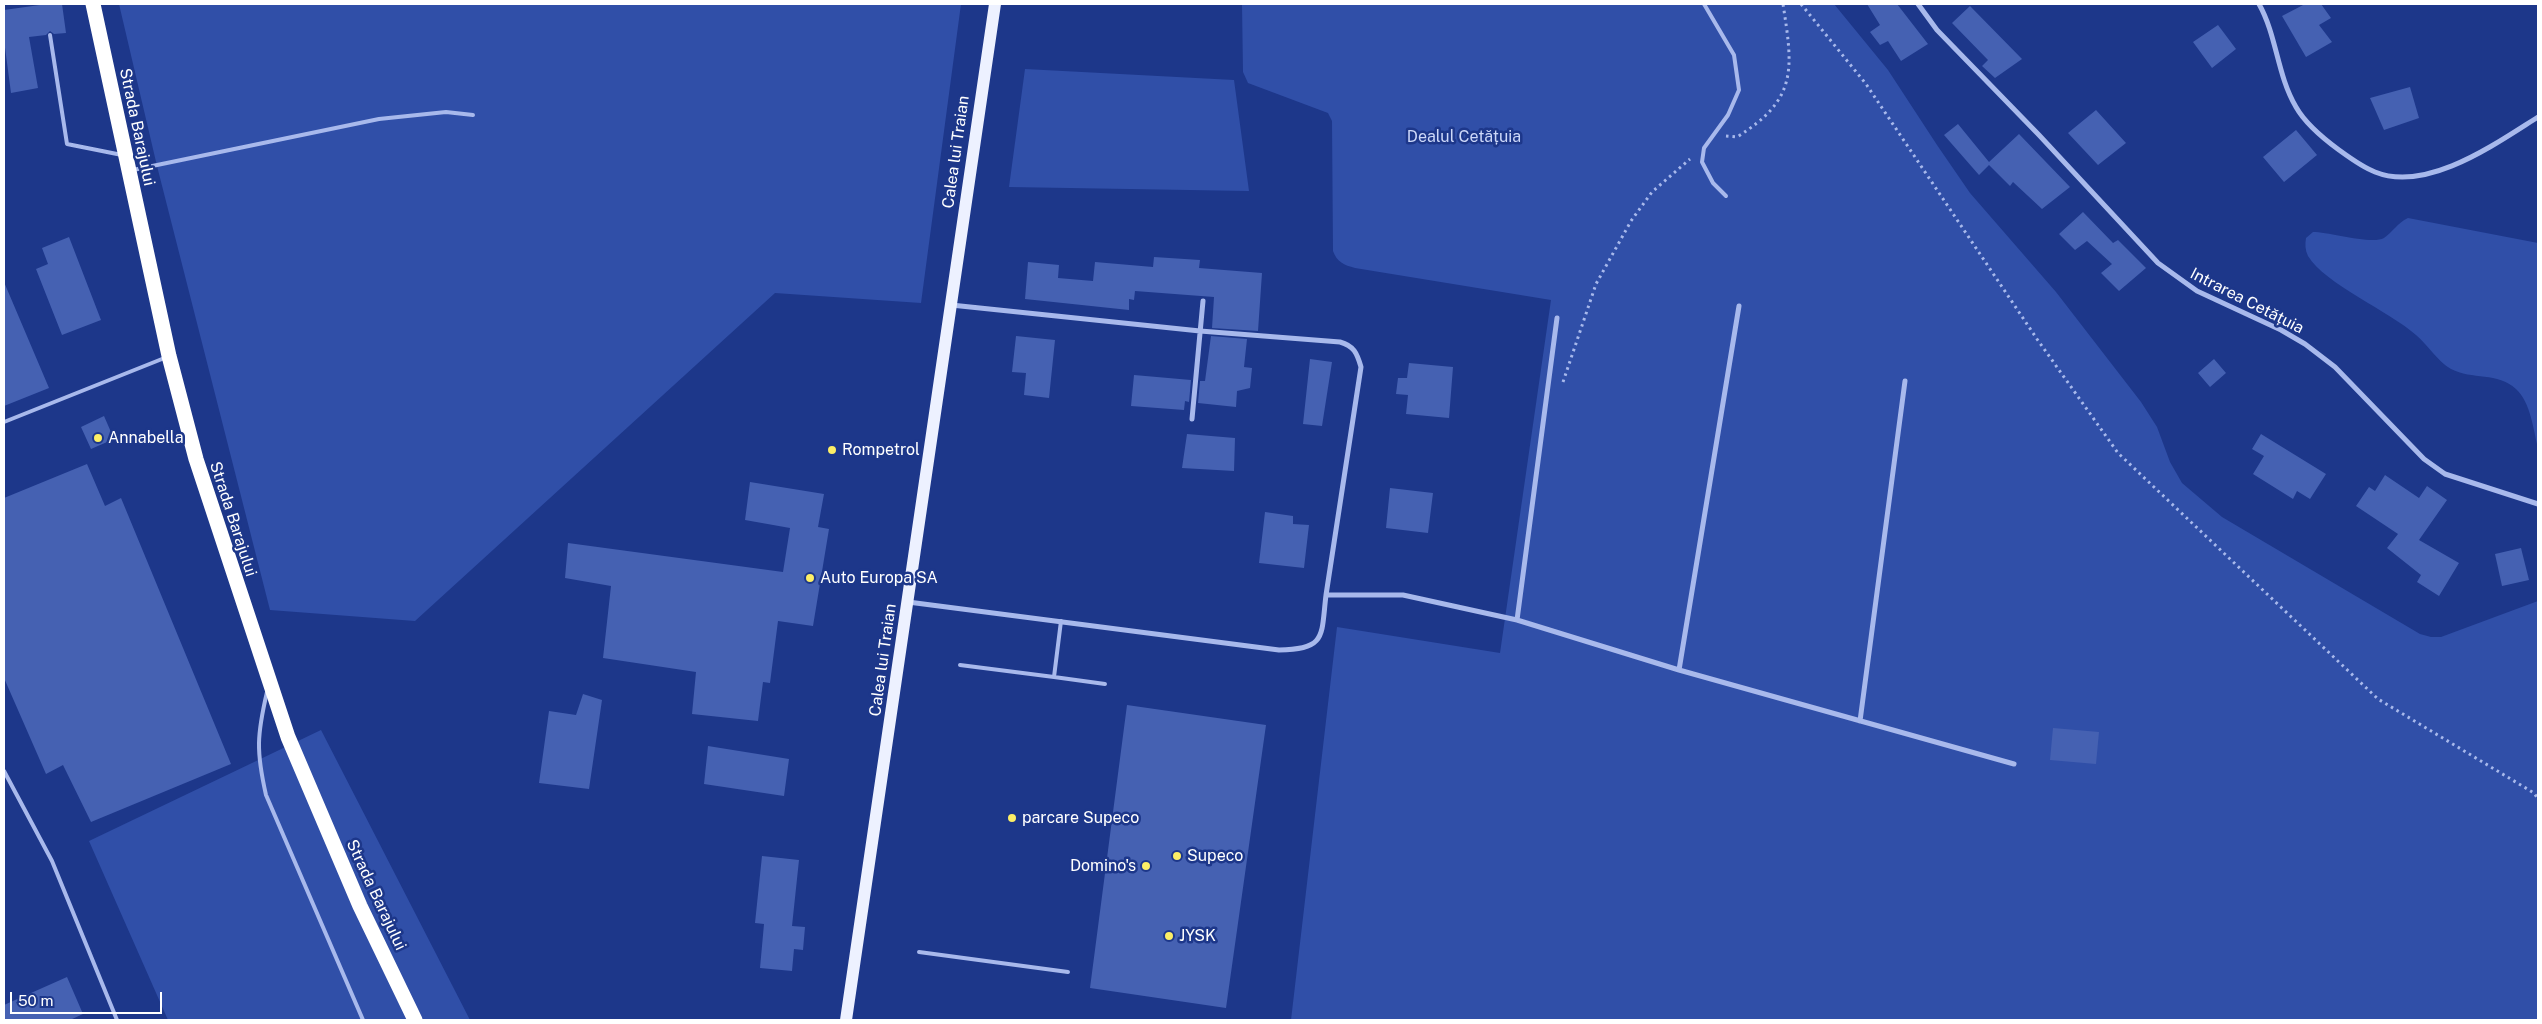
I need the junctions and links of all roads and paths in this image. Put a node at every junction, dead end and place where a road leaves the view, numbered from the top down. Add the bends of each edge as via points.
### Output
1 (93, 4) edge
2 (994, 4) edge
3 (1704, 4) edge
4 (1783, 4) edge
5 (1801, 4) edge
6 (1918, 4) edge
7 (2259, 4) edge
8 (50, 34) dead end
9 (473, 115) dead end
10 (2538, 117) edge
11 (1717, 130) junction
12 (1704, 148) junction
13 (125, 156) junction
14 (129, 171) junction
15 (1726, 196) dead end
16 (1203, 301) dead end
17 (950, 305) junction
18 (1739, 306) dead end
19 (1557, 318) dead end
20 (1200, 331) junction
21 (170, 356) junction
22 (1905, 381) dead end
23 (1562, 383) dead end
24 (1192, 419) dead end
25 (4, 422) edge
26 (2538, 504) edge
27 (1326, 595) junction
28 (908, 602) junction
29 (1517, 620) junction
30 (1061, 621) junction
31 (960, 665) dead end
32 (1679, 670) junction
33 (1054, 677) junction
34 (269, 683) junction
35 (1106, 684) dead end
36 (1860, 721) junction
37 (2014, 764) dead end
38 (4, 771) edge
39 (2538, 799) edge
40 (919, 952) dead end
41 (1068, 972) dead end
42 (117, 1020) edge
43 (363, 1020) edge
44 (415, 1020) edge
45 (846, 1020) edge

1 - 13 highway, Strada Barajului
2 - 17 main road, Calea lui Traian
3 - 11 lane via 1734,55 1739,90
4 - 11 path via 1790,57 1787,86 1774,109 1737,137
5 - 39 path via 1866,84 2118,453 2378,698 2534,793
6 - 26 street, Intrarea Cetățuia via 1937,30 2158,263 2178,280 2305,344 2335,367 2424,459 2445,474
7 - 10 street via 2270,28 2283,81 2296,109 2329,142 2375,172 2418,178 2457,163
8 - 13 lane via 67,144
9 - 14 lane via 446,112 379,119
11 - 12 lane
12 - 15 lane via 1702,162 1713,182
12 - 23 path via 1652,192 1631,221 1596,284
13 - 14 highway, Strada Barajului
14 - 21 highway, Strada Barajului
16 - 20 street
17 - 20 street
17 - 28 main road, Calea lui Traian
18 - 32 street
19 - 29 street
20 - 24 street
20 - 27 street via 1340,342 1351,346 1358,355 1361,367
21 - 25 lane
21 - 34 highway, Strada Barajului via 196,459
22 - 36 street
27 - 29 street via 1403,595
27 - 30 street via 1318,640 1310,647 1299,649 1279,650
28 - 30 street
28 - 45 main road, Calea lui Traian
29 - 32 street
30 - 33 lane
31 - 33 lane
32 - 36 street
33 - 35 lane
34 - 43 lane via 258,733 258,762 266,795
34 - 44 highway, Strada Barajului via 326,828
36 - 37 street
38 - 42 lane via 52,861
40 - 41 lane

